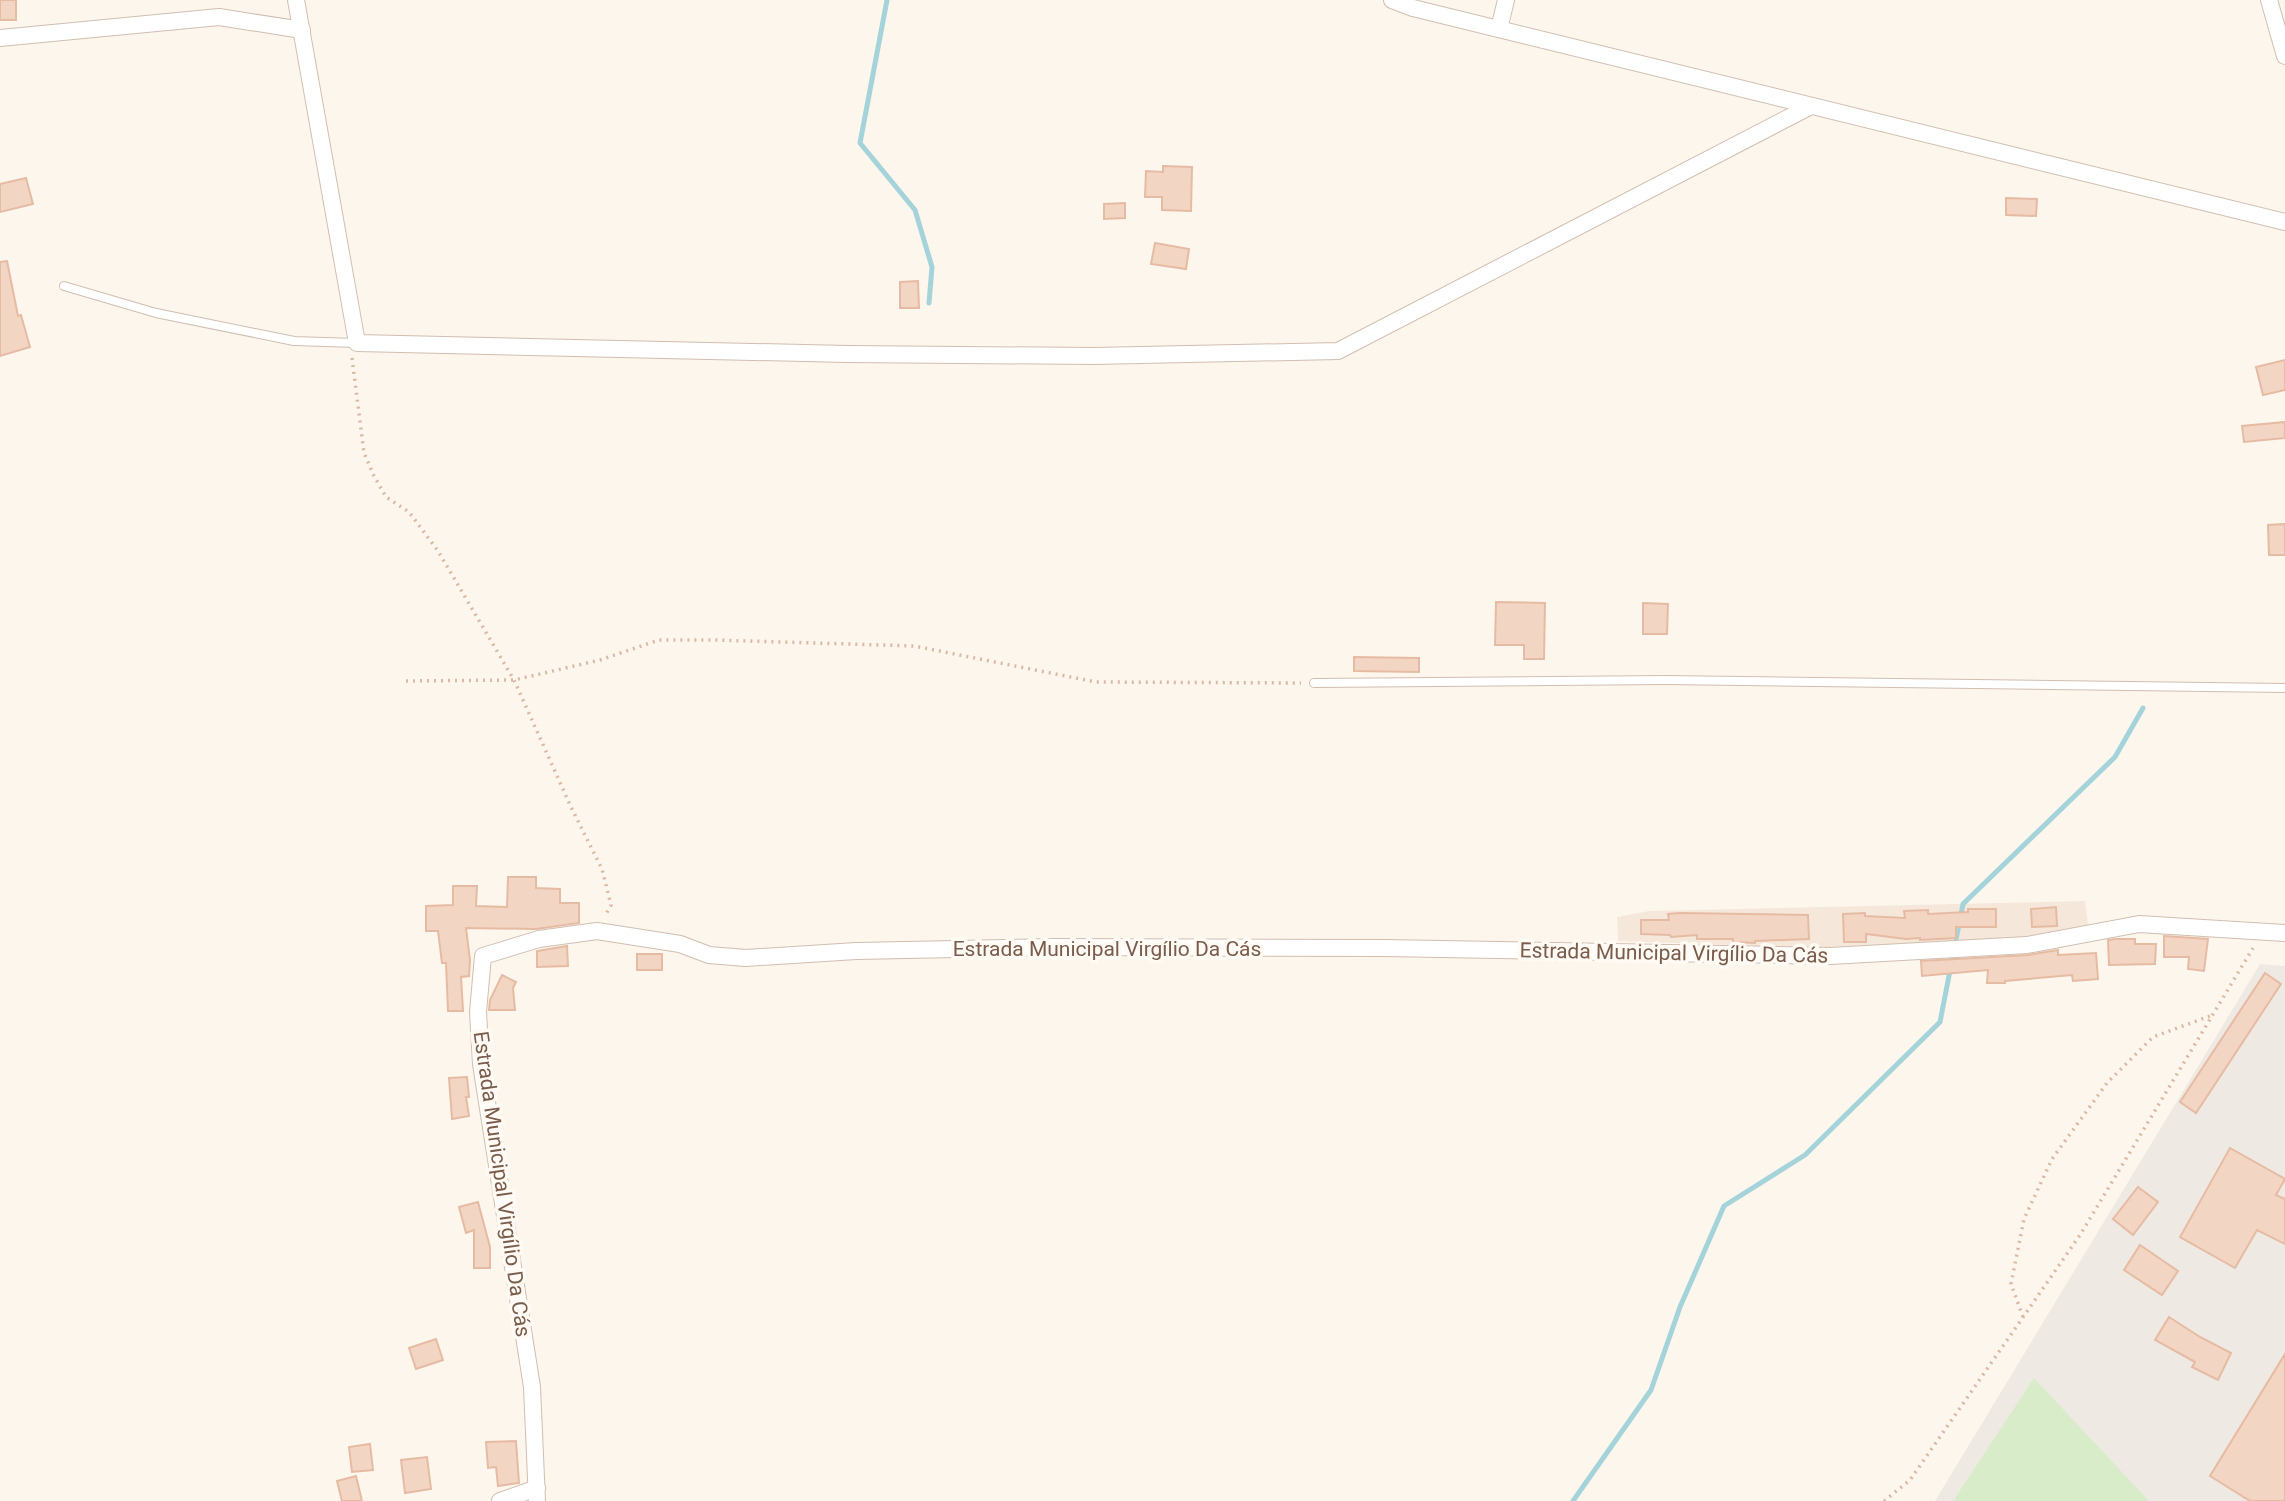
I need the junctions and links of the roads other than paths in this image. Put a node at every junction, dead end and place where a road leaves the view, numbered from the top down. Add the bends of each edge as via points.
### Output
1 (296, 0) edge
2 (1392, 0) edge
3 (1506, 0) edge
4 (2269, 0) edge
5 (2281, 28) edge
6 (1499, 29) junction
7 (302, 30) junction
8 (0, 38) edge
9 (2285, 56) edge
10 (1811, 106) junction
11 (2285, 222) edge
12 (64, 286) dead end
13 (357, 343) junction
14 (1314, 683) road end
15 (2285, 688) edge
16 (2285, 933) edge
17 (537, 1494) edge
18 (500, 1501) edge

1 - 7 street
2 - 6 street
3 - 6 street
4 - 5 street
5 - 9 street
6 - 10 street
7 - 8 street via 219,17
7 - 13 street
10 - 11 street
10 - 13 street via 1338,351 1093,356
12 - 13 lane via 156,313 294,341
14 - 15 lane via 1665,680
16 - 17 street, Estrada Municipal Virgílio Da Cás via 2139,923 2027,945 1830,957 1054,947 746,958 709,955 680,944 597,931 539,939 483,957 478,1012 481,1064 532,1387
17 - 18 street

